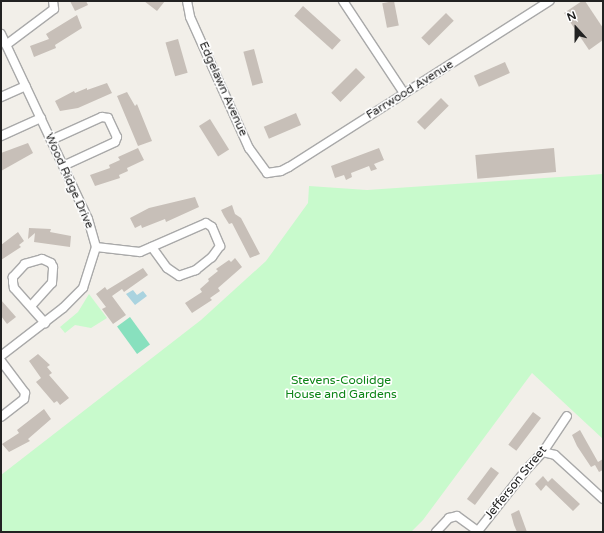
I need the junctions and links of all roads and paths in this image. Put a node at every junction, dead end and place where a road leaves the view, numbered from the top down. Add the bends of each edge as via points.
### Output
1 (53, 1) edge
2 (187, 1) edge
3 (343, 1) edge
4 (550, 1) edge
5 (1, 34) edge
6 (6, 45) junction
7 (26, 86) junction
8 (404, 93) junction
9 (1, 97) edge
10 (41, 118) junction
11 (1, 136) edge
12 (51, 140) junction
13 (63, 166) junction
14 (267, 173) joint
15 (96, 247) junction
16 (152, 247) junction
17 (31, 306) junction
18 (45, 323) junction
19 (1, 356) edge
20 (1, 361) edge
21 (567, 416) dead end
22 (1, 417) edge
23 (543, 452) junction
24 (603, 499) edge
25 (436, 532) edge
26 (478, 532) edge

1 - 6 street via 54,9
2 - 14 street, Edgelawn Avenue via 190,17 249,148
3 - 8 street
4 - 8 street, Farrwood Avenue
5 - 6 street, Wood Ridge Drive
6 - 7 street, Wood Ridge Drive
7 - 9 street
7 - 10 street, Wood Ridge Drive
8 - 14 street, Farrwood Avenue via 286,169
10 - 11 street
10 - 12 street, Wood Ridge Drive
12 - 13 street, Wood Ridge Drive
12 - 13 street via 102,117 108,118 117,137 115,142
13 - 15 street, Wood Ridge Drive via 88,219
15 - 16 street via 129,252
15 - 18 street via 83,288
16 - 16 street via 206,223 212,227 220,246 212,257 196,270 179,276 166,268
17 - 17 street via 14,288 13,277 25,264 42,259 51,263 53,267 52,283
17 - 18 street
18 - 19 street
20 - 22 street via 25,394 24,399
21 - 23 street, Jefferson Street
23 - 24 street via 555,455
23 - 26 street, Jefferson Street
25 - 26 street via 447,520 457,516

